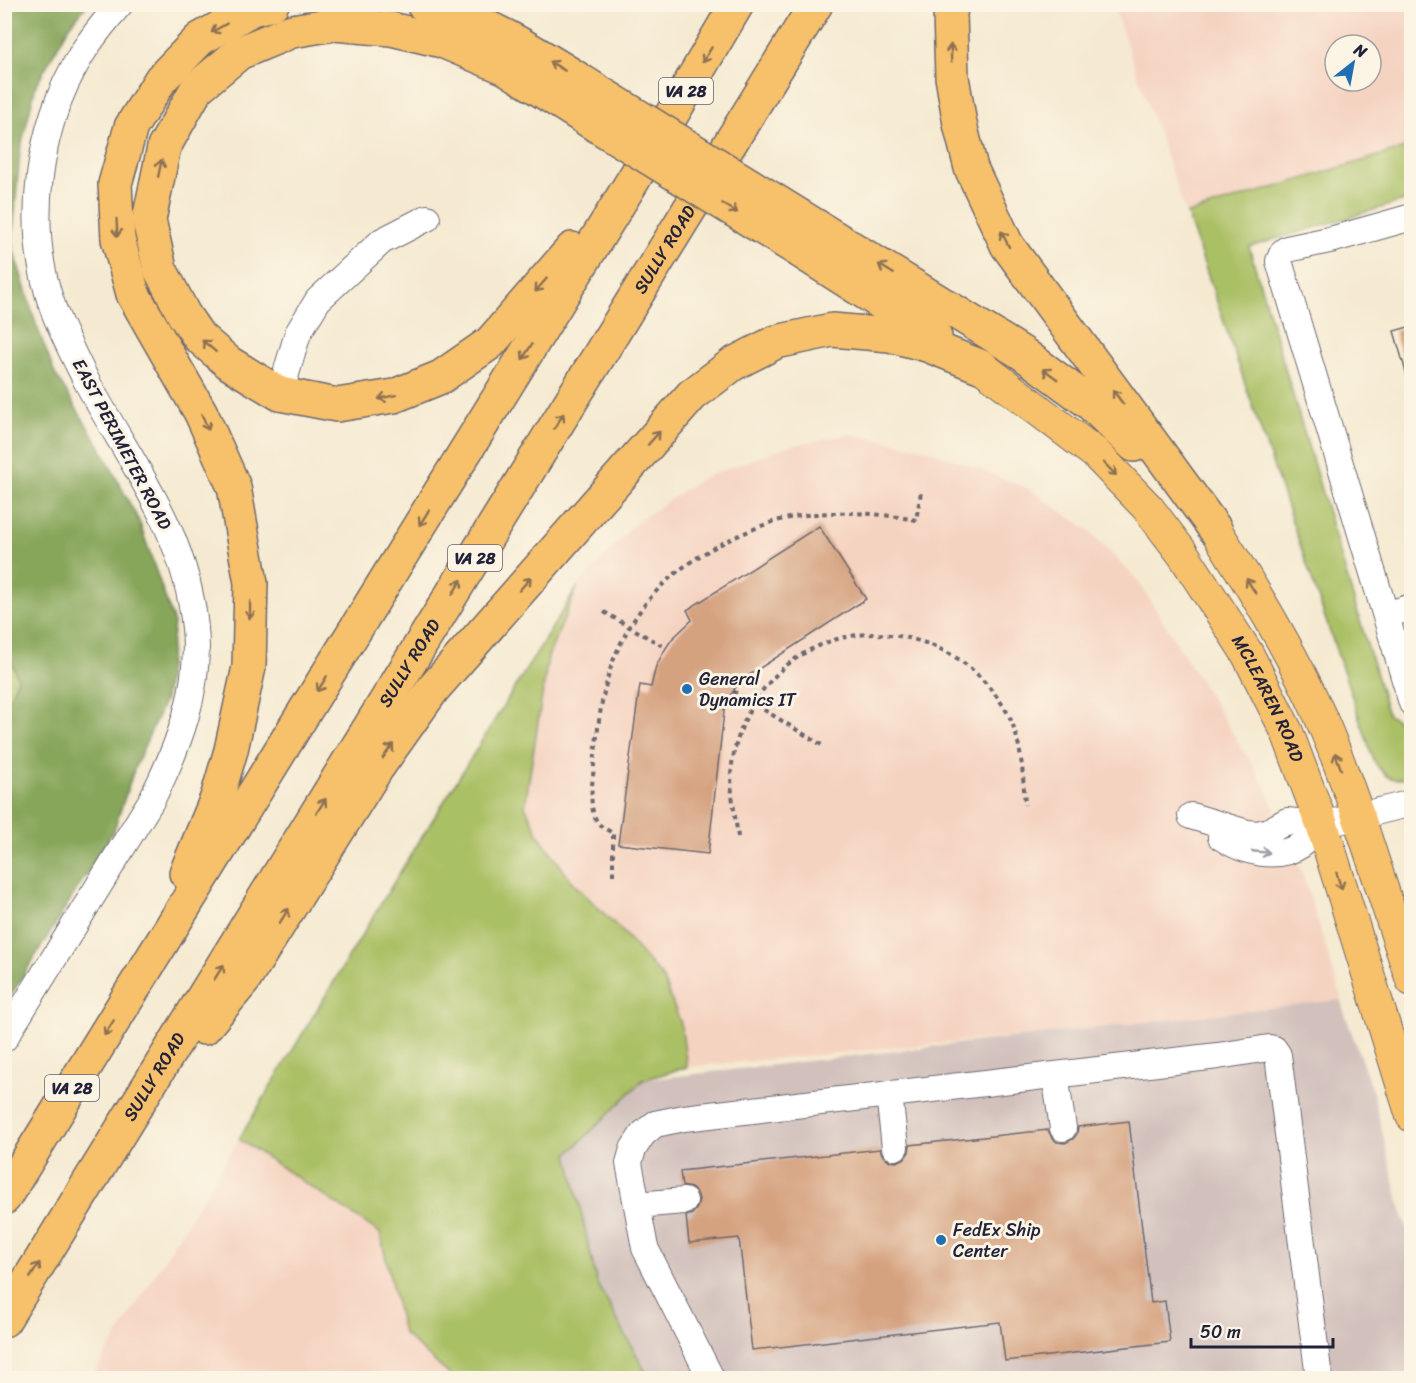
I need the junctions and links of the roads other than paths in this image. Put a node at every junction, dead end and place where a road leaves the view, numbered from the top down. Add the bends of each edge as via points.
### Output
1 (120, 4) edge
2 (272, 4) edge
3 (423, 4) edge
4 (737, 4) edge
5 (816, 4) edge
6 (952, 4) edge
7 (599, 109) junction
8 (635, 177) junction
9 (1412, 217) edge
10 (427, 218) dead end
11 (808, 238) junction
12 (184, 315) junction
13 (156, 333) junction
14 (982, 367) junction
15 (280, 394) junction
16 (1215, 529) junction
17 (1412, 607) edge
18 (1386, 615) junction
19 (1412, 703) edge
20 (1412, 803) edge
21 (1357, 816) junction
22 (1322, 825) junction
23 (140, 978) junction
24 (1412, 980) edge
25 (4, 1039) edge
26 (1055, 1075) junction
27 (889, 1094) junction
28 (133, 1112) junction
29 (1412, 1116) edge
30 (1063, 1128) dead end
31 (895, 1147) dead end
32 (4, 1198) edge
33 (684, 1201) dead end
34 (636, 1205) junction
35 (4, 1320) edge
36 (711, 1378) edge
37 (1319, 1378) edge

1 - 25 street, EAST PERIMETER ROAD via 81,54 53,118 38,185 39,244 52,307 63,333 165,518 177,549 195,629 194,671 182,731 151,801
2 -> 13 highway via 252,9 200,39 161,79 131,127 115,184 118,239 133,294
7 -> 3 highway via 523,45 450,11
4 -> 8 highway, VA 28
28 -> 5 highway, SULLY ROAD / VA 28
16 -> 6 highway via 1007,245 971,168 960,124 952,77
7 - 11 highway, bridge
12 -> 7 highway via 160,269 149,220 164,147 197,88 239,53 292,31 334,24 392,29 442,41
8 -> 15 highway via 490,343 441,377 394,396 337,405
8 -> 23 highway, VA 28
9 - 18 street via 1287,249 1279,261
10 - 15 street via 382,241 318,300 298,333
11 - 14 highway
16 -> 11 highway via 1090,403 1022,353
12 - 13 street
15 -> 12 highway via 229,363 199,337
13 -> 23 highway via 201,413 234,487 251,583 249,667 217,798
14 -> 22 main road, MCLEAREN ROAD via 1095,453 1148,508 1183,554 1268,692
28 -> 14 highway via 244,980 377,768 433,689 692,396 733,364 776,342 832,330 890,335
21 -> 16 main road via 1324,725 1296,666
17 - 18 street
18 - 19 street
20 - 21 street
21 - 22 street
21 - 24 main road
22 -> 29 main road, MCLEAREN ROAD
23 -> 32 highway, VA 28
26 - 27 street
26 - 30 street
26 - 37 street via 1274,1050 1278,1055
27 - 31 street
27 - 34 street via 655,1124 633,1149 629,1163
35 -> 28 highway, SULLY ROAD / VA 28
33 - 34 street
34 - 36 street via 645,1248

